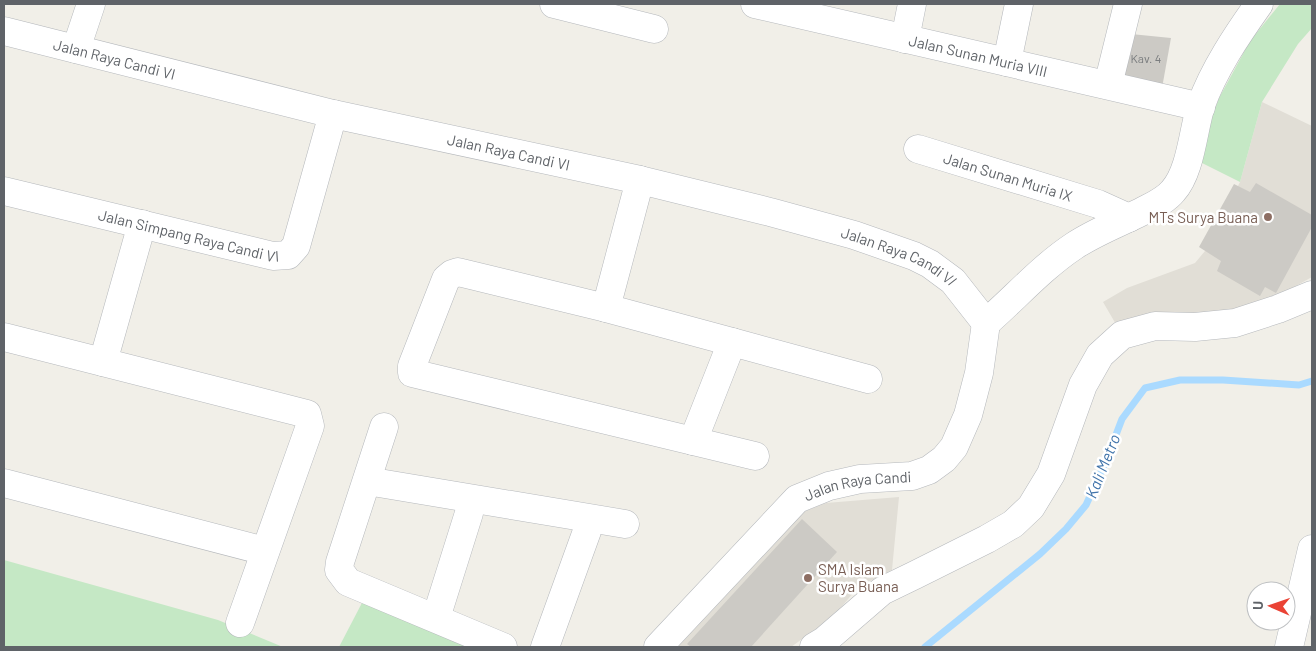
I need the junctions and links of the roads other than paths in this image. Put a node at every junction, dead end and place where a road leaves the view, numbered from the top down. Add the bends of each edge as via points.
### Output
1 (91, 4) edge
2 (554, 4) edge
3 (755, 4) edge
4 (912, 4) edge
5 (1019, 4) edge
6 (1128, 4) edge
7 (1259, 4) edge
8 (807, 10) edge
9 (654, 29) dead end
10 (4, 31) edge
11 (905, 39) junction
12 (76, 49) junction
13 (1007, 62) junction
14 (1108, 85) junction
15 (1201, 107) junction
16 (333, 114) junction
17 (918, 149) dead end
18 (640, 180) junction
19 (4, 191) edge
20 (1129, 218) junction
21 (142, 224) junction
22 (1312, 294) edge
23 (606, 308) junction
24 (986, 323) junction
25 (4, 337) edge
26 (732, 342) junction
27 (103, 362) junction
28 (868, 379) dead end
29 (384, 427) dead end
30 (693, 442) junction
31 (755, 456) dead end
32 (367, 481) junction
33 (4, 483) edge
34 (469, 513) dead end
35 (625, 524) dead end
36 (587, 531) dead end
37 (1312, 549) edge
38 (264, 551) junction
39 (436, 618) junction
40 (240, 623) dead end
41 (503, 647) edge
42 (544, 647) edge
43 (658, 647) edge
44 (814, 647) edge
45 (1289, 647) edge

1 - 12 street
2 - 9 street
3 - 8 street, Jalan Sunan Muria VIII
4 - 11 street
5 - 13 street
6 - 14 street
7 - 15 street via 1211,82
8 - 11 street, Jalan Sunan Muria VIII
10 - 12 street, Jalan Raya Candi VI
11 - 13 street, Jalan Sunan Muria VIII
12 - 16 street, Jalan Raya Candi VI
13 - 14 street, Jalan Sunan Muria VIII
14 - 15 street, Jalan Sunan Muria VIII
15 - 20 street via 1183,172 1173,191 1157,204
16 - 18 street, Jalan Raya Candi VI
16 - 21 street, Jalan Simpang Raya Candi VI via 296,246 288,255 272,256
17 - 20 street, Jalan Sunan Muria IX via 1098,204
18 - 23 street
18 - 24 street, Jalan Raya Candi VI via 854,235 914,256 953,281
19 - 21 street, Jalan Simpang Raya Candi VI
20 - 24 street via 1069,250
21 - 27 street
22 - 44 street via 1235,323 1155,326 1122,335 1100,356 1083,385 1051,474 1031,507 1013,524 987,539 882,590
23 - 26 street
23 - 30 street via 458,272 452,274 446,279 412,373
24 - 43 street, Jalan Raya Candi via 979,373 968,415 954,447 944,459 929,470 912,476 860,479 828,486 797,499
25 - 27 street
26 - 28 street
26 - 30 street
27 - 38 street via 307,414 310,426
29 - 32 street
30 - 31 street
32 - 35 street
32 - 39 street via 339,570 348,582
33 - 38 street
34 - 39 street
36 - 42 street
37 - 45 street
38 - 40 street
39 - 41 street

